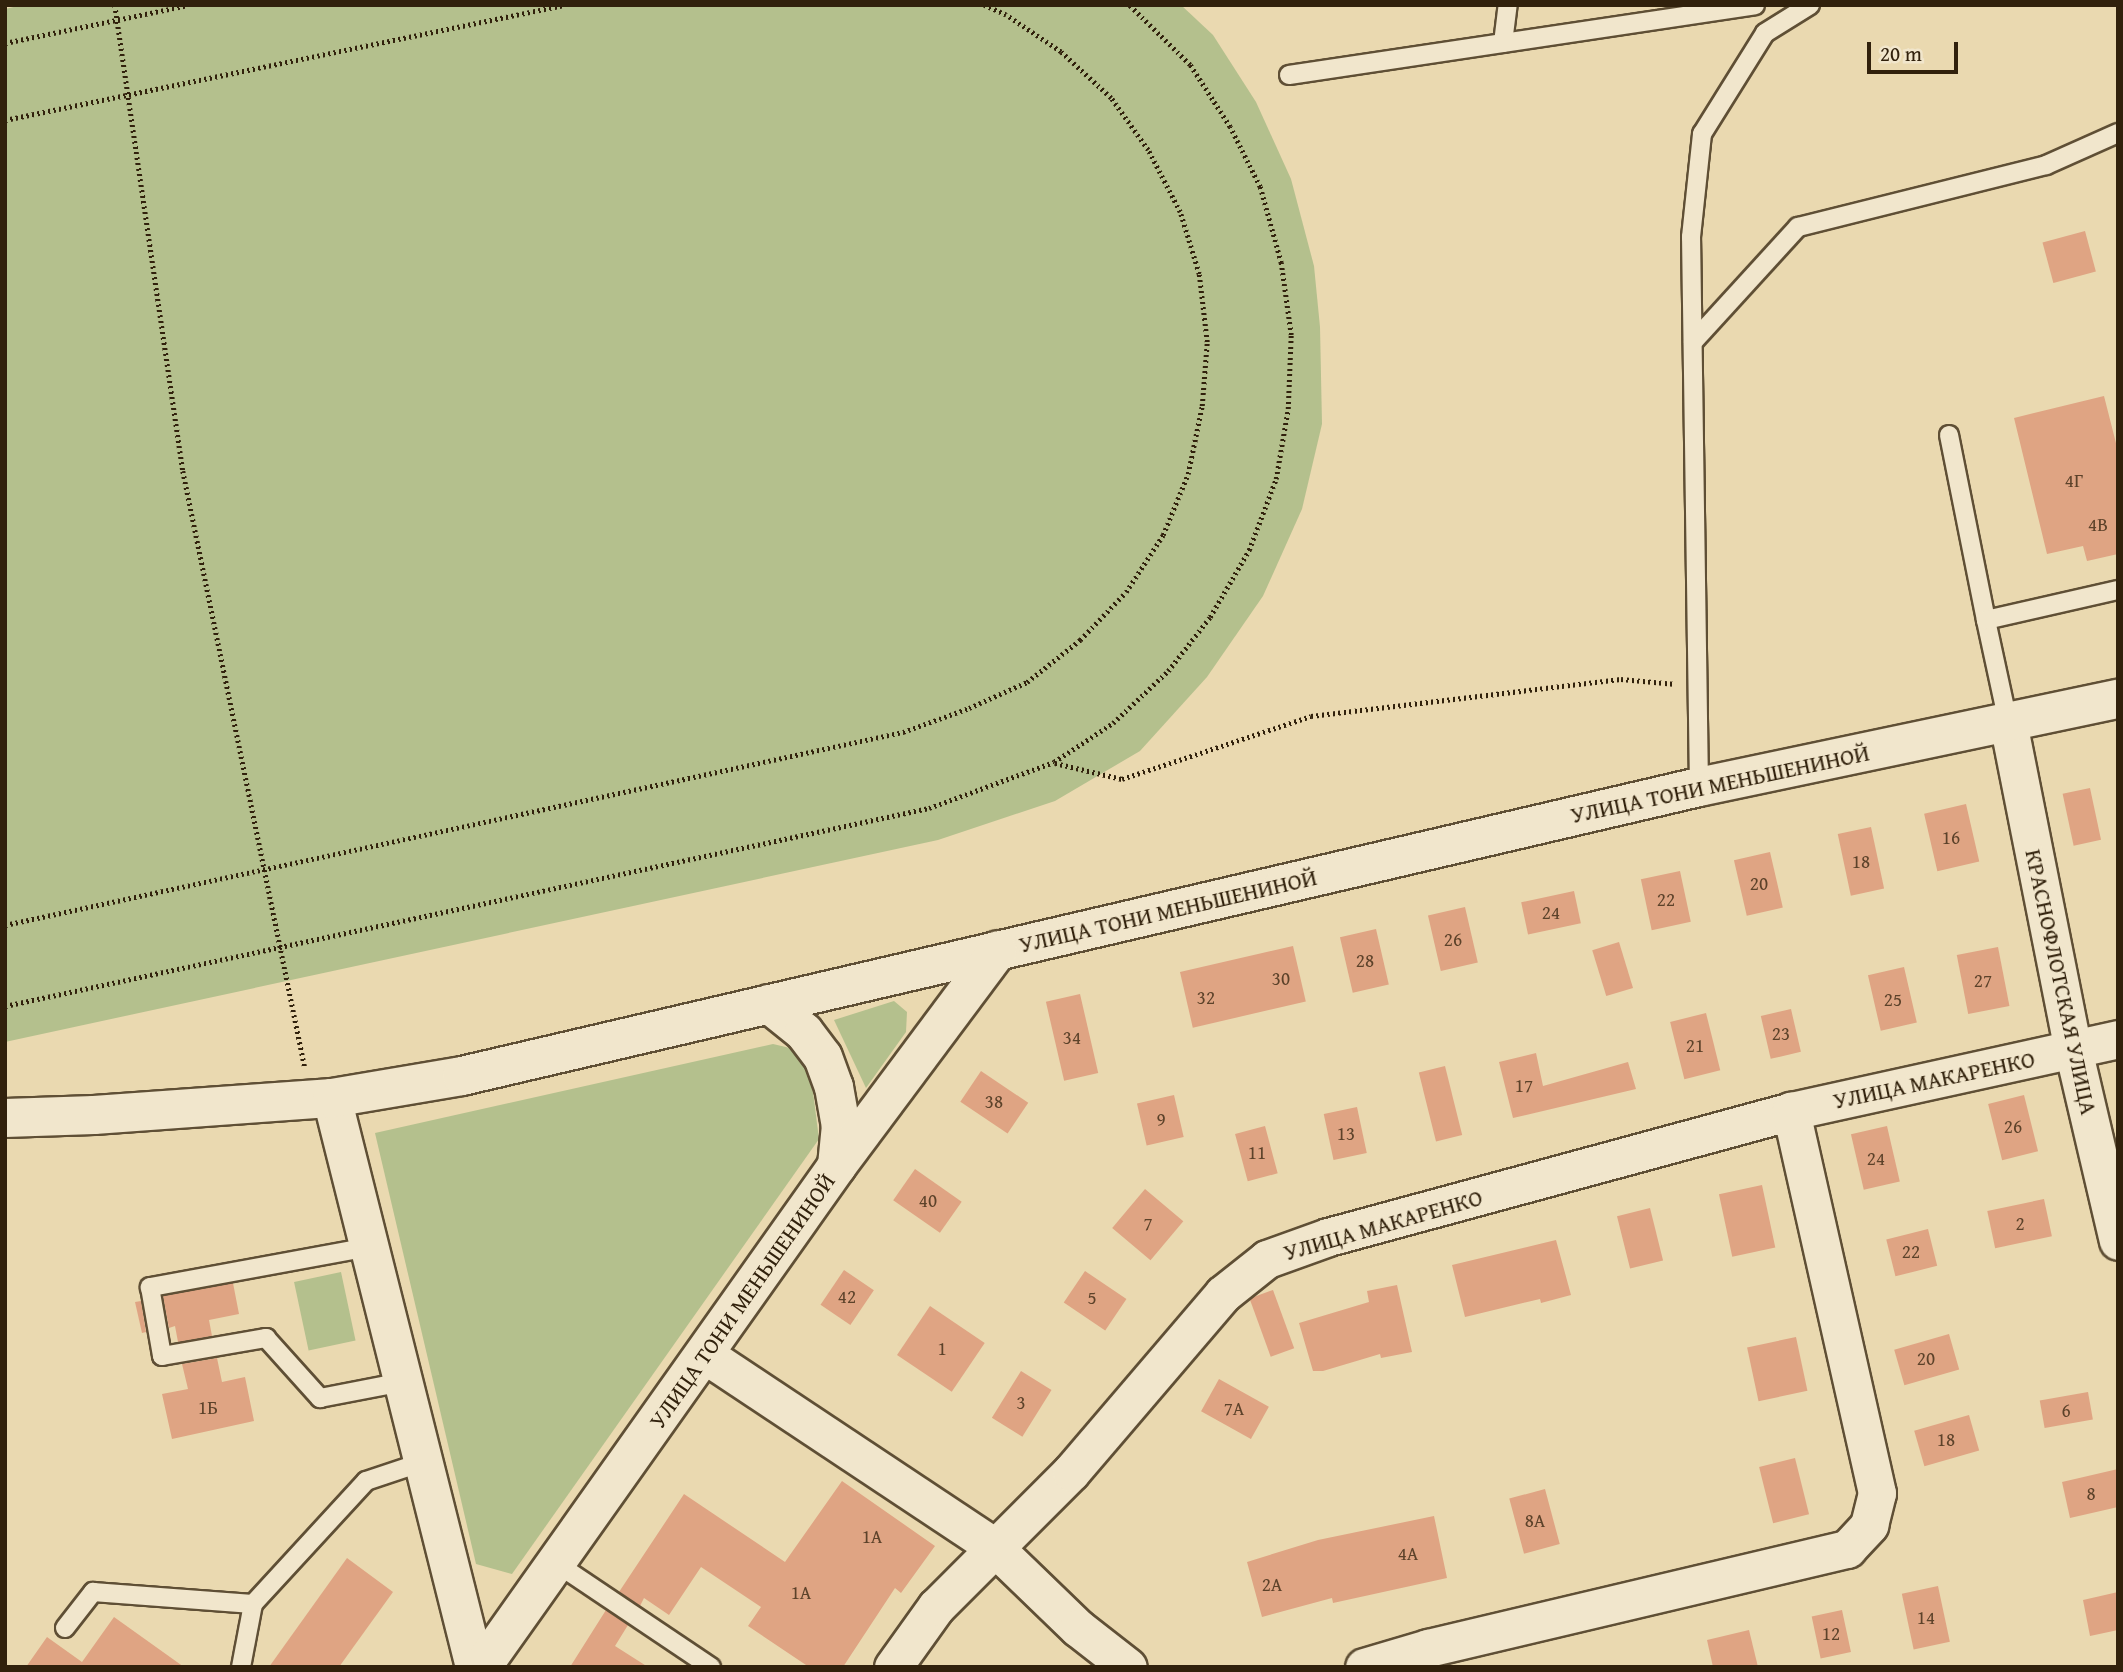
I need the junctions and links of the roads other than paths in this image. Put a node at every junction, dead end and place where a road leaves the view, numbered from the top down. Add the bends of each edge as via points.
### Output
1 (1508, 5) edge
2 (1755, 5) edge
3 (1810, 5) edge
4 (1503, 43) junction
5 (1289, 75) dead end
6 (2118, 133) edge
7 (1693, 342) junction
8 (1949, 435) dead end
9 (2118, 590) edge
10 (1986, 620) junction
11 (2118, 699) edge
12 (2008, 722) junction
13 (1699, 788) junction
14 (998, 950) junction
15 (769, 1004) junction
16 (2118, 1039) edge
17 (2073, 1049) junction
18 (322, 1099) junction
19 (1791, 1111) junction
20 (5, 1118) edge
21 (836, 1167) junction
22 (2118, 1241) edge
23 (369, 1247) junction
24 (704, 1354) junction
25 (403, 1382) junction
26 (423, 1462) junction
27 (993, 1546) junction
28 (556, 1563) junction
29 (253, 1604) junction
30 (65, 1628) dead end
31 (241, 1667) edge
32 (475, 1667) edge
33 (482, 1667) edge
34 (711, 1667) edge
35 (893, 1667) edge
36 (1128, 1667) edge
37 (1364, 1667) edge

1 - 4 lane
2 - 4 lane
3 - 7 lane via 1765,33 1702,134 1691,237
4 - 5 lane
6 - 7 lane via 2046,164 1798,227
7 - 13 lane
8 - 10 lane
9 - 10 lane
10 - 12 lane
11 - 12 main road, УЛИЦА ТОНИ МЕНЬШЕНИНОЙ
12 - 13 main road, УЛИЦА ТОНИ МЕНЬШЕНИНОЙ
12 - 17 street, КРАСНОФЛОТСКАЯ УЛИЦА
13 - 14 main road, УЛИЦА ТОНИ МЕНЬШЕНИНОЙ
14 - 15 main road
14 - 21 main road, УЛИЦА ТОНИ МЕНЬШЕНИНОЙ
15 - 18 main road via 462,1076
15 - 21 main road via 804,1032 823,1057 841,1125
16 - 17 street, УЛИЦА МАКАРЕНКО
17 - 19 street, УЛИЦА МАКАРЕНКО
17 - 22 street, КРАСНОФЛОТСКАЯ УЛИЦА
18 - 20 main road
18 - 23 main road
19 - 27 street, УЛИЦА МАКАРЕНКО via 1328,1237 1267,1259 1223,1294 1071,1472
19 - 37 street via 1877,1493 1869,1525 1847,1549
21 - 24 main road, УЛИЦА ТОНИ МЕНЬШЕНИНОЙ
23 - 25 main road
23 - 25 lane via 150,1287 162,1356 266,1338 320,1398
24 - 27 street
24 - 28 main road, УЛИЦА ТОНИ МЕНЬШЕНИНОЙ
25 - 26 main road
26 - 29 lane via 366,1481
26 - 32 main road
27 - 35 street, УЛИЦА МАКАРЕНКО via 936,1607
27 - 36 street via 1078,1628
28 - 33 main road, УЛИЦА ТОНИ МЕНЬШЕНИНОЙ
28 - 34 lane
29 - 30 lane via 93,1592
29 - 31 lane

